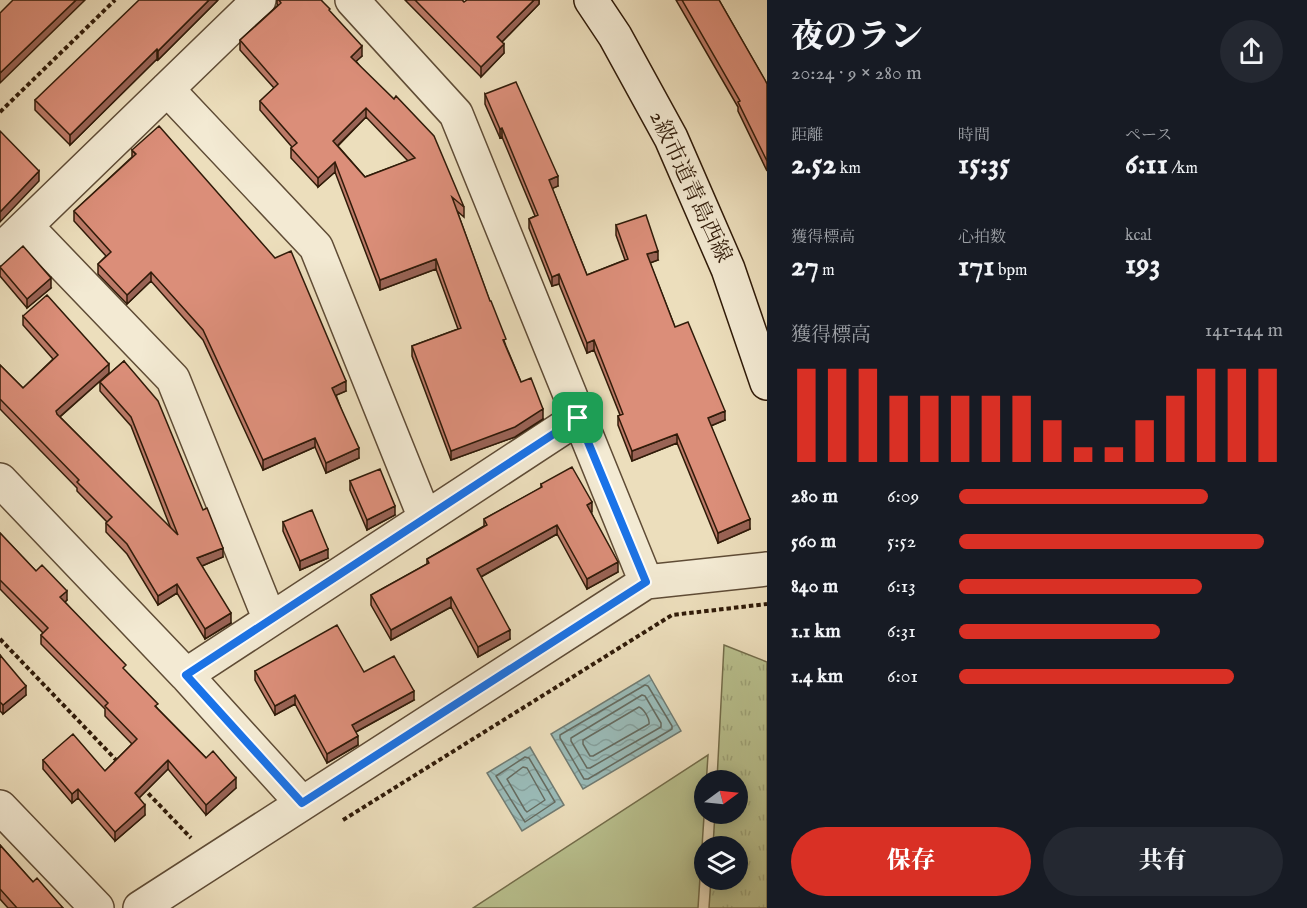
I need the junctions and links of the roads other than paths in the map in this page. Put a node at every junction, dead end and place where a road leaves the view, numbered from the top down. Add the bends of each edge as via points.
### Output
1 (259, 0) edge
2 (352, 0) edge
3 (591, 0) edge
4 (167, 89) junction
5 (26, 226) junction
6 (0, 251) edge
7 (767, 383) edge
8 (578, 418) junction
9 (0, 480) edge
10 (425, 518) junction
11 (767, 569) edge
12 (646, 582) junction
13 (270, 620) junction
14 (186, 675) junction
15 (302, 803) junction
16 (0, 807) edge
17 (97, 908) edge
18 (140, 908) edge

1 - 4 street
2 - 8 street via 456,114
3 - 7 street, 2級市道青島西線 via 671,138 728,269
4 - 5 street
4 - 10 street via 316,248
5 - 6 street
5 - 13 street via 173,379
8 - 10 street
8 - 12 street
9 - 14 street
10 - 13 street
11 - 12 street
12 - 15 street
13 - 14 street
14 - 15 street
15 - 18 street
16 - 17 street

